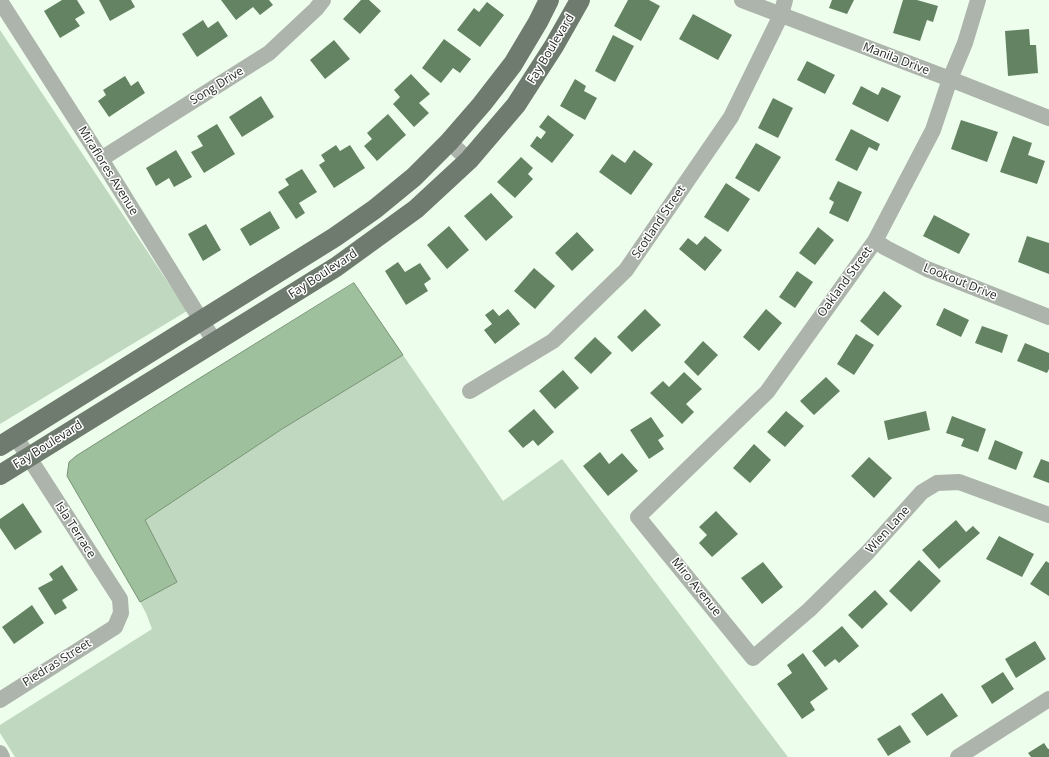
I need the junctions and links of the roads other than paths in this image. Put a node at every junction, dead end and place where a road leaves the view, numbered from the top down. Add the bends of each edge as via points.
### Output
1 (323, 0) edge
2 (550, 0) edge
3 (580, 0) edge
4 (742, 0) edge
5 (786, 0) edge
6 (978, 0) edge
7 (1, 1) edge
8 (782, 15) junction
9 (950, 79) junction
10 (1049, 118) edge
11 (449, 142) junction
12 (101, 159) junction
13 (469, 160) junction
14 (875, 241) junction
15 (1049, 317) edge
16 (201, 320) junction
17 (215, 342) junction
18 (470, 391) dead end
19 (8, 441) edge
20 (28, 457) junction
21 (0, 475) edge
22 (1049, 515) edge
23 (638, 517) joint
24 (114, 627) joint
25 (753, 658) joint
26 (1049, 699) edge
27 (0, 700) edge
28 (0, 753) edge
29 (2, 757) edge
30 (958, 757) edge

1 - 12 street, Song Drive via 269,53
2 - 11 main road, Fay Boulevard via 513,64
3 - 13 main road, Fay Boulevard via 516,105
4 - 8 street, Manila Drive
5 - 8 street, Scotland Street
6 - 9 street, Oakland Street via 965,43
7 - 12 street, Miraflores Avenue
8 - 9 street, Manila Drive
8 - 18 street, Scotland Street via 731,117 626,270 553,342
9 - 10 street, Manila Drive
9 - 14 street, Oakland Street via 933,130
11 - 13 street
11 - 16 main road, Fay Boulevard via 414,177 376,209
12 - 16 street, Miraflores Avenue
13 - 17 main road, Fay Boulevard via 416,209 342,262
14 - 15 street, Lookout Drive via 927,269
14 - 23 street, Oakland Street via 766,392
16 - 17 street, Miraflores Avenue
16 - 19 main road, Fay Boulevard
17 - 20 main road, Fay Boulevard
19 - 20 street, Isla Terrace
20 - 21 main road, Fay Boulevard
20 - 24 street, Isla Terrace via 120,599 121,613
22 - 25 street, Wien Lane via 959,482 937,483 922,492 867,553
23 - 25 street, Miro Avenue
24 - 27 street, Piedras Street
26 - 30 street
28 - 29 street

